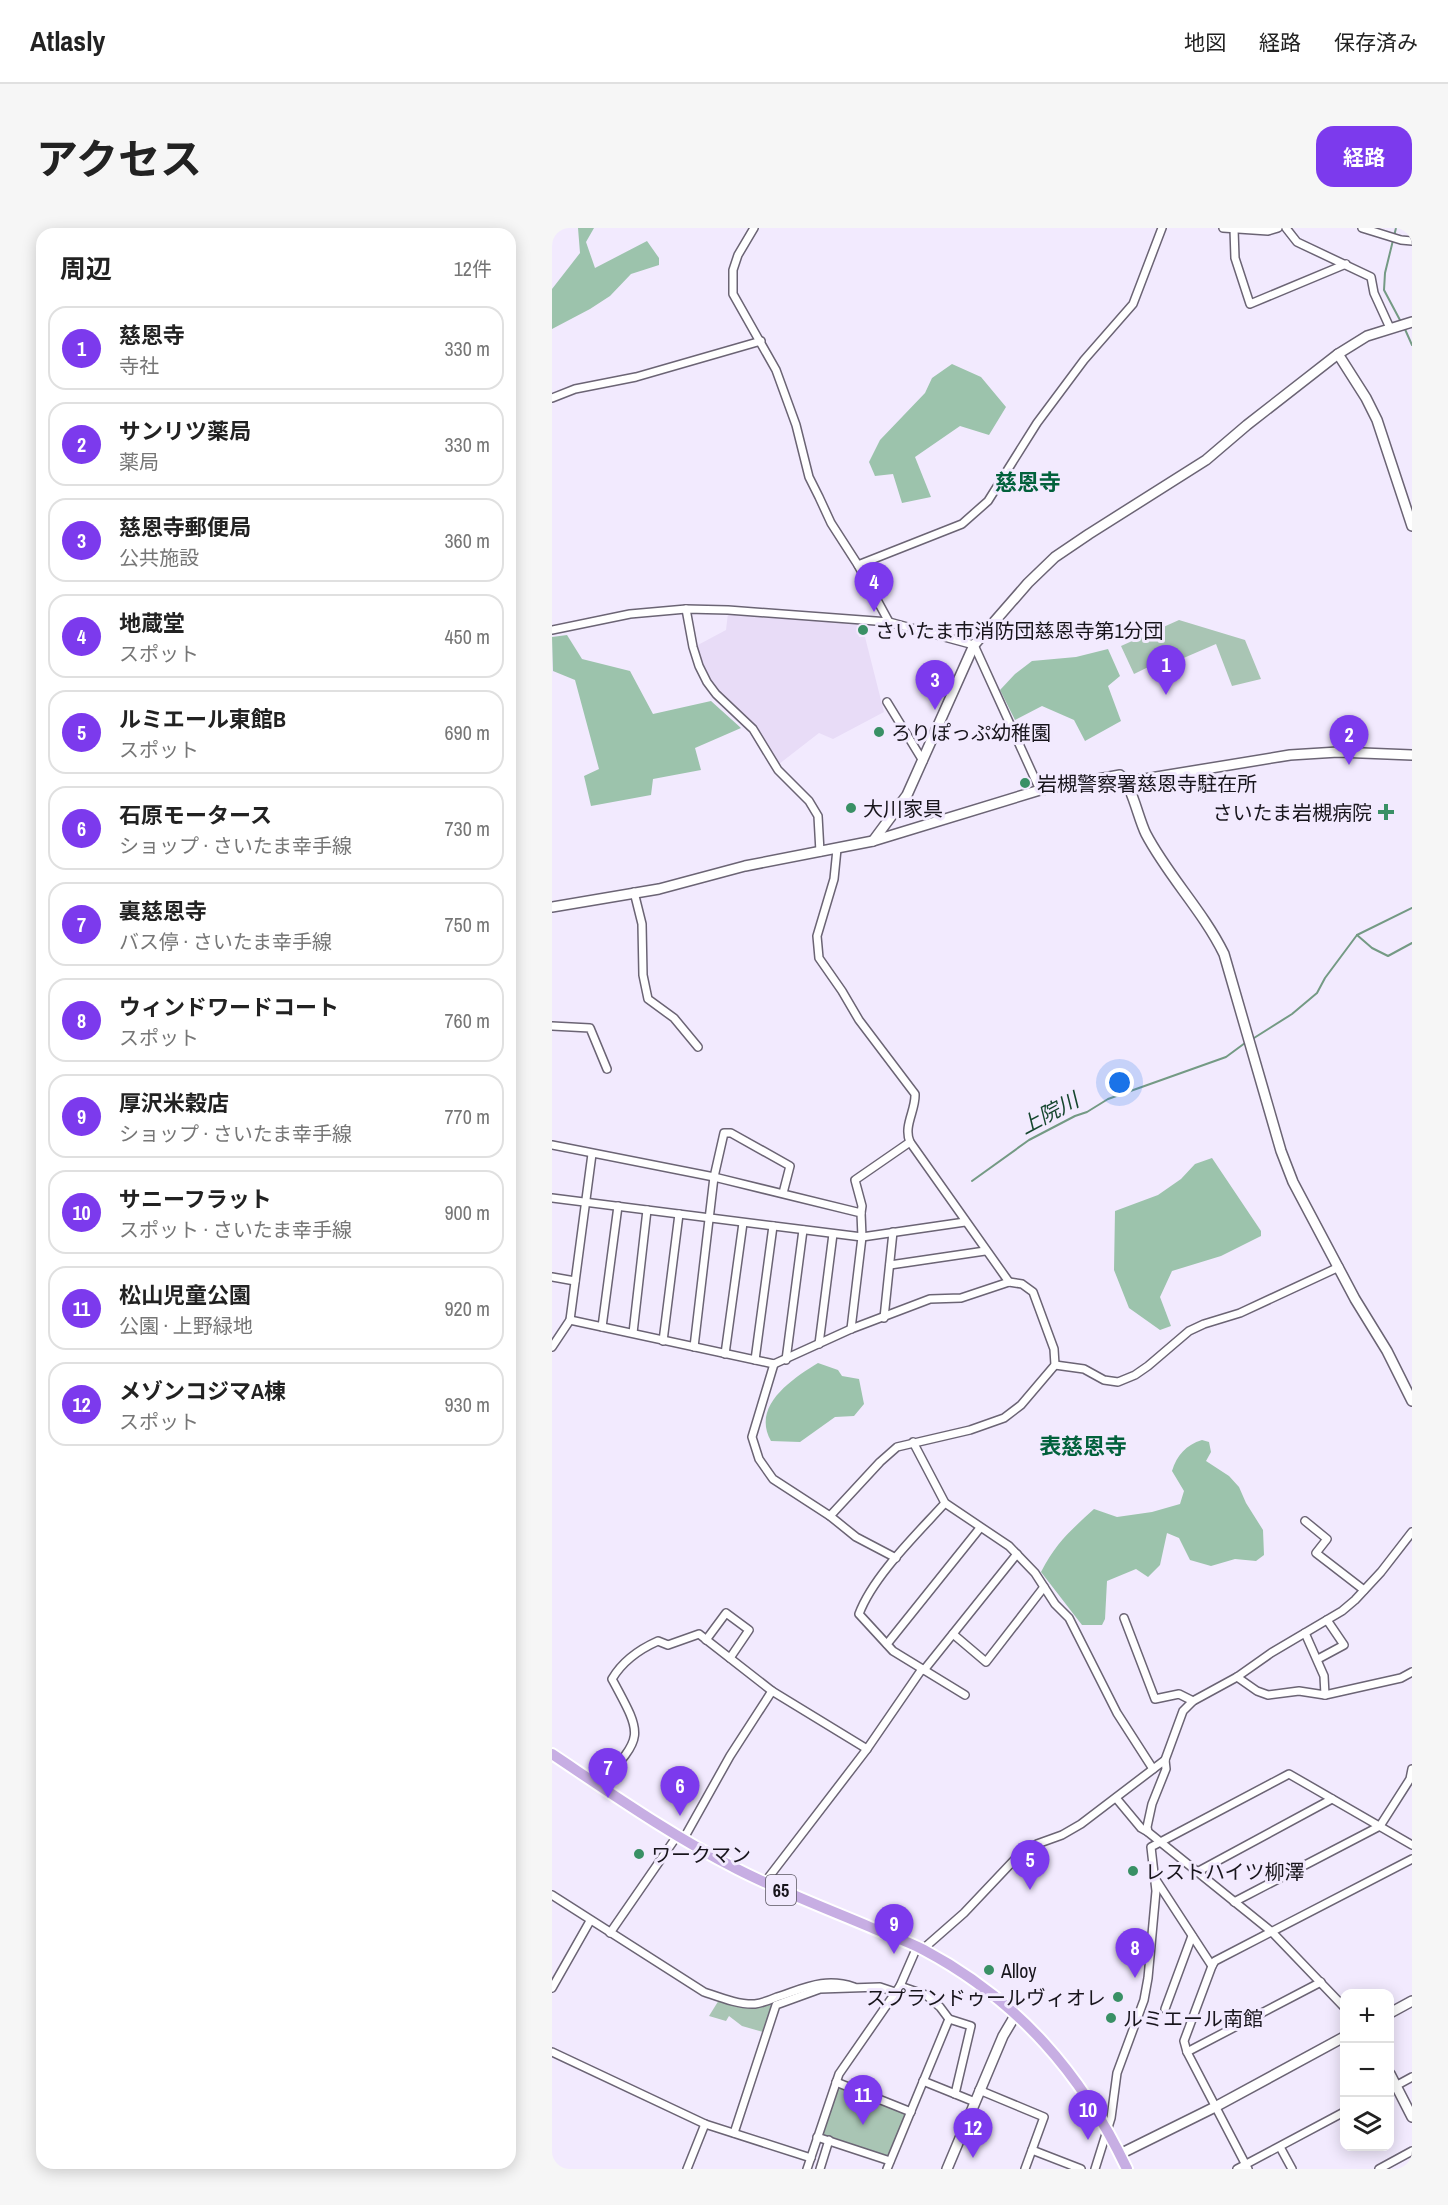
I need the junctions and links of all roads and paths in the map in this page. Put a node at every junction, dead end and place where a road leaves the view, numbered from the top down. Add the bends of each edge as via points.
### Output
1 (754, 228) edge
2 (1162, 228) edge
3 (1223, 228) edge
4 (1278, 228) edge
5 (1286, 228) edge
6 (1362, 228) edge
7 (1234, 229) edge
8 (1412, 241) edge
9 (1346, 264) junction
10 (1402, 325) edge
11 (761, 341) junction
12 (1338, 354) junction
13 (552, 398) edge
14 (1412, 526) edge
15 (858, 565) junction
16 (686, 609) junction
17 (889, 622) junction
18 (552, 630) edge
19 (974, 645) junction
20 (887, 702) dead end
21 (1412, 755) edge
22 (923, 761) junction
23 (1126, 782) junction
24 (1040, 790) junction
25 (873, 841) junction
26 (837, 849) junction
27 (820, 852) junction
28 (634, 892) junction
29 (552, 907) edge
30 (552, 1026) edge
31 (698, 1047) dead end
32 (607, 1069) dead end
33 (910, 1142) junction
34 (552, 1145) edge
35 (592, 1154) junction
36 (714, 1177) junction
37 (783, 1193) junction
38 (552, 1198) edge
39 (586, 1202) junction
40 (618, 1206) junction
41 (647, 1210) junction
42 (861, 1213) junction
43 (679, 1214) junction
44 (710, 1218) junction
45 (743, 1222) junction
46 (965, 1222) junction
47 (773, 1226) junction
48 (803, 1230) junction
49 (893, 1232) junction
50 (833, 1234) junction
51 (862, 1237) junction
52 (985, 1251) junction
53 (890, 1265) junction
54 (1339, 1268) junction
55 (552, 1277) edge
56 (575, 1281) junction
57 (1009, 1282) junction
58 (884, 1318) junction
59 (570, 1320) junction
60 (602, 1327) junction
61 (851, 1329) junction
62 (552, 1333) edge
63 (633, 1333) junction
64 (560, 1337) junction
65 (663, 1341) junction
66 (819, 1344) junction
67 (552, 1347) edge
68 (694, 1347) junction
69 (725, 1354) junction
70 (755, 1360) junction
71 (786, 1360) junction
72 (774, 1364) junction
73 (1055, 1365) junction
74 (1412, 1401) edge
75 (912, 1443) junction
76 (945, 1503) junction
77 (830, 1516) junction
78 (1305, 1521) dead end
79 (980, 1528) junction
80 (1412, 1532) edge
81 (1017, 1554) junction
82 (896, 1558) junction
83 (1044, 1587) junction
84 (1364, 1590) junction
85 (1124, 1618) dead end
86 (1327, 1620) junction
87 (1305, 1633) junction
88 (952, 1634) junction
89 (706, 1640) junction
90 (887, 1644) junction
91 (730, 1658) junction
92 (1318, 1659) junction
93 (923, 1669) junction
94 (1412, 1672) edge
95 (1237, 1677) junction
96 (772, 1691) junction
97 (965, 1695) dead end
98 (1325, 1695) junction
99 (1193, 1701) junction
100 (867, 1749) junction
101 (552, 1754) edge
102 (1165, 1760) junction
103 (1153, 1769) junction
104 (1412, 1769) edge
105 (599, 1785) junction
106 (1116, 1798) junction
107 (1332, 1799) junction
108 (1380, 1826) junction
109 (1148, 1832) junction
110 (680, 1838) junction
111 (1160, 1842) junction
112 (1412, 1845) edge
113 (1412, 1859) edge
114 (1197, 1872) junction
115 (1155, 1878) junction
116 (765, 1882) junction
117 (552, 1895) edge
118 (1234, 1902) junction
119 (590, 1921) junction
120 (1272, 1932) junction
121 (610, 1933) junction
122 (1192, 1936) junction
123 (920, 1948) junction
124 (1212, 1966) junction
125 (1321, 1982) junction
126 (854, 1987) junction
127 (552, 1988) edge
128 (898, 1989) junction
129 (1412, 2001) edge
130 (1340, 2003) edge
131 (1165, 2009) dead end
132 (1394, 2010) edge
133 (1016, 2014) junction
134 (949, 2019) junction
135 (1340, 2039) edge
136 (552, 2052) edge
137 (1187, 2052) junction
138 (1412, 2077) edge
139 (923, 2081) junction
140 (836, 2082) junction
141 (1394, 2086) edge
142 (1394, 2089) edge
143 (980, 2090) junction
144 (955, 2094) junction
145 (975, 2102) junction
146 (1215, 2107) junction
147 (911, 2112) junction
148 (1340, 2114) edge
149 (1412, 2117) edge
150 (705, 2124) junction
151 (1107, 2127) junction
152 (734, 2133) junction
153 (817, 2137) junction
154 (829, 2140) junction
155 (1280, 2147) junction
156 (1032, 2150) junction
157 (1412, 2151) edge
158 (1120, 2154) junction
159 (811, 2157) junction
160 (890, 2161) junction
161 (1247, 2167) edge
162 (687, 2169) edge
163 (807, 2169) edge
164 (820, 2169) edge
165 (887, 2169) edge
166 (947, 2169) edge
167 (1025, 2169) edge
168 (1081, 2169) edge
169 (1095, 2169) edge
170 (1127, 2169) edge
171 (1237, 2169) edge
172 (1292, 2169) edge
173 (1379, 2169) edge

1 - 11 street via 738,255 732,278 733,294
2 - 15 street via 1133,304 1037,423 988,501 962,524
3 - 7 street
4 - 7 street
5 - 9 street via 1298,242
6 - 8 street
7 - 9 street via 1234,258 1250,304
9 - 10 street via 1371,277 1374,293
10 - 12 street via 1367,336
11 - 13 street
11 - 15 street via 796,425 809,477 831,523
12 - 14 street via 1377,420
12 - 19 street via 1198,465 1055,557
15 - 17 street
16 - 17 street
16 - 18 street via 630,614
16 - 27 street via 693,647 707,682 753,729 778,770 809,801 818,816
17 - 19 street
19 - 22 street
19 - 24 street
20 - 22 street
21 - 23 street via 1338,752 1290,756
22 - 25 street via 907,795
23 - 24 street via 1120,775
23 - 54 street via 1152,845 1224,954 1281,1151 1293,1182
24 - 25 street
25 - 26 street
26 - 27 street
26 - 33 street via 834,879 817,936 819,958 858,1020 915,1094 908,1128
27 - 28 street
28 - 29 street
28 - 31 street via 642,924 643,975 648,999 674,1017
30 - 32 street via 590,1028
33 - 42 street via 855,1180
33 - 46 street
34 - 35 street
35 - 36 street
35 - 39 street
36 - 37 street
36 - 37 street via 723,1136 731,1133 790,1166
36 - 44 street
37 - 42 street
38 - 39 street
39 - 40 street
39 - 56 street
40 - 41 street
40 - 60 street
41 - 43 street
41 - 63 street
42 - 51 street
43 - 44 street
43 - 65 street
44 - 45 street
44 - 68 street
45 - 47 street
45 - 69 street
46 - 49 street
46 - 52 street
47 - 48 street
47 - 70 street
48 - 50 street
48 - 71 street
49 - 51 street
49 - 53 street
50 - 51 street
50 - 66 street
51 - 61 street
52 - 53 street
52 - 57 street
53 - 58 street
54 - 73 street via 1240,1313 1189,1331 1148,1366 1118,1382 1104,1380 1084,1369
54 - 74 street
55 - 56 street
56 - 59 street
57 - 58 street via 961,1298 930,1299
57 - 73 street via 1022,1284 1033,1292 1054,1349
58 - 61 street
59 - 60 street
59 - 64 street
60 - 63 street
61 - 66 street
62 - 64 street
63 - 65 street
64 - 67 street
65 - 68 street
66 - 71 street
68 - 69 street
69 - 70 street
70 - 72 street
71 - 72 street
72 - 77 street via 752,1437 759,1459 773,1479
73 - 75 street via 1004,1418
75 - 76 street
75 - 77 street via 897,1447
76 - 79 street
76 - 82 street
77 - 82 street via 856,1537
78 - 84 street via 1327,1539 1316,1553
79 - 81 street
79 - 90 street
80 - 84 street
81 - 83 street
81 - 88 street
82 - 90 street via 859,1614
83 - 88 street via 986,1662
83 - 103 street via 1069,1618 1117,1713
84 - 86 street
85 - 99 street via 1155,1699 1179,1694
86 - 87 street
86 - 92 street via 1344,1645
87 - 92 street
87 - 95 street
88 - 93 street
89 - 91 street
89 - 91 street via 726,1613 749,1630
89 - 105 street via 699,1634 668,1645 658,1641 641,1649 616,1672 612,1679 635,1724 634,1742
90 - 93 street
91 - 96 street
92 - 98 street
93 - 97 street
93 - 100 street
94 - 98 street
95 - 98 street via 1268,1695 1299,1691
95 - 99 street
96 - 100 street
96 - 110 street
99 - 102 street via 1183,1711
100 - 116 street
101 - 105 main road, 65
102 - 103 street
102 - 109 street via 1166,1769 1152,1804
103 - 106 street
104 - 108 street via 1410,1779
105 - 110 main road, 65
106 - 109 street
106 - 123 street via 1062,1835 1018,1856 964,1913
107 - 108 street
107 - 111 street via 1289,1774
107 - 114 street
108 - 112 street
108 - 118 street
109 - 111 street
110 - 116 main road, 65
110 - 121 street
111 - 114 street
111 - 115 street via 1151,1847
113 - 120 street
114 - 118 street
115 - 122 street
115 - 151 street via 1144,2000 1117,2073
116 - 123 main road, 65
117 - 119 street
118 - 120 street
119 - 121 street
119 - 127 street
120 - 124 street
120 - 125 street
121 - 126 street via 704,1992 746,2004 757,2004 819,1983 839,1982
122 - 124 street
122 - 131 street
123 - 128 street
123 - 133 main road, 65 via 971,1979
124 - 137 street via 1184,2041
125 - 130 street
125 - 137 street
126 - 128 street
126 - 152 street via 820,1989 776,2006
128 - 134 street via 932,1999
128 - 140 street via 838,2073
129 - 132 street
133 - 143 street
133 - 151 main road, 65 via 1058,2057
134 - 139 street
134 - 144 street via 971,2026
135 - 146 street
136 - 150 street
137 - 146 street
138 - 141 street
139 - 144 street
139 - 147 street
140 - 147 street
140 - 153 street
142 - 149 street
143 - 145 street
143 - 156 street via 1044,2117
144 - 145 street
145 - 166 street
146 - 158 street
146 - 161 street
147 - 160 street
148 - 155 street
150 - 152 street
150 - 162 street
151 - 158 main road, 65
151 - 169 street
152 - 159 street
153 - 154 street
153 - 159 street
154 - 160 street
154 - 164 street
155 - 161 street
155 - 172 street
156 - 167 street
156 - 168 street
157 - 173 street
158 - 170 main road, 65
159 - 163 street
160 - 165 street
161 - 171 street

